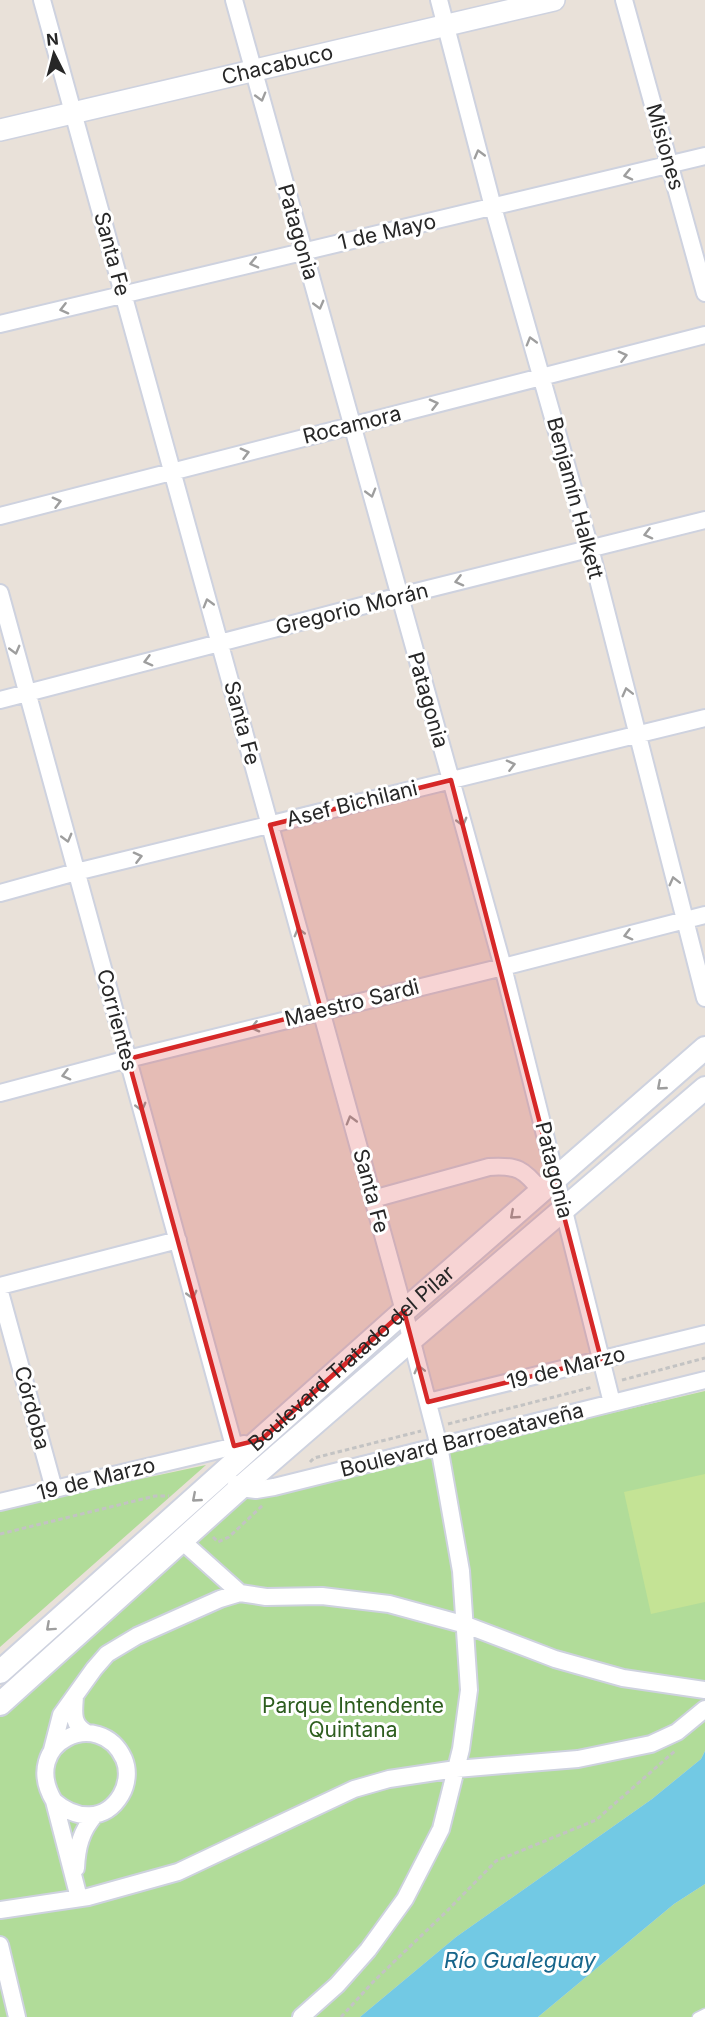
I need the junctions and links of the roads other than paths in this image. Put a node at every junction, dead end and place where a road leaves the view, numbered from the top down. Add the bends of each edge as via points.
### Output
1 (42, 0) edge
2 (234, 0) edge
3 (439, 0) edge
4 (554, 0) edge
5 (624, 0) edge
6 (445, 24) junction
7 (254, 70) junction
8 (73, 113) junction
9 (0, 130) edge
10 (705, 156) edge
11 (670, 165) junction
12 (493, 207) junction
13 (304, 252) junction
14 (705, 293) edge
15 (123, 295) junction
16 (0, 324) edge
17 (705, 335) edge
18 (541, 376) junction
19 (352, 425) junction
20 (172, 472) junction
21 (0, 516) edge
22 (705, 520) edge
23 (590, 548) junction
24 (0, 593) edge
25 (400, 597) junction
26 (219, 643) junction
27 (27, 693) junction
28 (0, 700) edge
29 (705, 718) edge
30 (638, 734) junction
31 (451, 780) junction
32 (270, 825) junction
33 (76, 872) junction
34 (0, 893) edge
35 (705, 915) edge
36 (684, 920) junction
37 (502, 967) junction
38 (705, 998) edge
39 (321, 1010) junction
40 (705, 1048) edge
41 (128, 1059) junction
42 (705, 1088) edge
43 (0, 1093) edge
44 (549, 1184) junction
45 (374, 1199) junction
46 (564, 1209) junction
47 (178, 1240) junction
48 (0, 1286) edge
49 (0, 1292) edge
50 (404, 1311) junction
51 (705, 1334) edge
52 (412, 1339) junction
53 (601, 1359) junction
54 (328, 1380) junction
55 (705, 1380) edge
56 (346, 1396) junction
57 (428, 1402) junction
58 (612, 1403) junction
59 (262, 1439) junction
60 (234, 1446) junction
61 (439, 1446) junction
62 (233, 1480) junction
63 (54, 1489) junction
64 (0, 1502) edge
65 (165, 1525) junction
66 (182, 1541) junction
67 (240, 1593) junction
68 (466, 1625) junction
69 (0, 1672) edge
70 (705, 1690) edge
71 (75, 1696) junction
72 (0, 1704) edge
73 (705, 1709) edge
74 (87, 1733) junction
75 (51, 1751) junction
76 (456, 1769) junction
77 (54, 1801) junction
78 (95, 1815) junction
79 (75, 1881) junction
80 (79, 1898) junction
81 (0, 1910) edge
82 (0, 1945) edge
83 (705, 2013) edge
84 (17, 2017) edge
85 (301, 2017) edge
86 (697, 2017) edge

1 - 8 street, Santa Fe
2 - 7 street, Patagonia
3 - 6 street, Benjamín Halkett
4 - 6 street, Chacabuco
5 - 11 street, Misiones
6 - 7 street, Chacabuco
12 -> 6 street, Benjamín Halkett
7 - 8 street, Chacabuco
7 -> 13 street, Patagonia
8 - 9 street, Chacabuco
8 - 15 street, Santa Fe
10 - 11 street, 1 de Mayo
11 -> 12 street, 1 de Mayo
11 - 14 street, Misiones
12 - 13 street, 1 de Mayo
18 -> 12 street, Benjamín Halkett
13 -> 15 street, 1 de Mayo
13 -> 19 street, Patagonia
15 -> 16 street, 1 de Mayo
15 - 20 street, Santa Fe
18 -> 17 street, Rocamora
19 -> 18 street, Rocamora
18 - 23 street, Benjamín Halkett
20 -> 19 street, Rocamora
19 -> 25 street, Patagonia
21 -> 20 street, Rocamora
26 -> 20 street, Santa Fe
22 -> 23 street, Gregorio Morán
23 -> 25 street, Gregorio Morán
30 -> 23 street, Benjamín Halkett
24 -> 27 street, Corrientes
25 - 26 street, Gregorio Morán
25 - 31 street, Patagonia
26 -> 27 street, Gregorio Morán
26 - 32 street, Santa Fe
27 - 28 street, Gregorio Morán
27 -> 33 street, Corrientes
29 - 30 street, Asef Bichilani
31 -> 30 street, Asef Bichilani
36 -> 30 street, Benjamín Halkett
31 - 32 street, Asef Bichilani
31 -> 37 street, Patagonia
33 -> 32 street, Asef Bichilani
39 -> 32 street, Santa Fe
33 - 34 street, Asef Bichilani
33 - 41 street, Corrientes
35 - 36 street, Maestro Sardi
36 -> 37 street, Maestro Sardi
36 - 38 street, Benjamín Halkett
37 - 39 street, Maestro Sardi
37 - 44 street, Patagonia
39 -> 41 street, Maestro Sardi
45 -> 39 street, Santa Fe
40 -> 44 main road, Boulevard Tratado del Pilar
41 -> 43 street, Maestro Sardi
41 -> 47 street, Corrientes
42 - 46 main road, Boulevard Tratado del Pilar
44 - 45 street via 507,1166 489,1167
44 - 46 street, Patagonia
44 -> 50 main road, Boulevard Tratado del Pilar
45 - 50 street, Santa Fe
46 - 52 main road, Boulevard Tratado del Pilar
46 - 53 street, Patagonia
47 - 48 street
47 -> 60 street, Corrientes
49 - 63 street, Córdoba
50 - 52 street, Santa Fe
50 - 54 main road, Boulevard Tratado del Pilar
51 - 53 street, 19 de Marzo
52 - 56 main road, Boulevard Tratado del Pilar
57 -> 52 street, Santa Fe
53 - 57 street, 19 de Marzo
53 - 58 street, Patagonia
54 - 56 main road
54 - 59 main road, Boulevard Tratado del Pilar
55 - 58 street, Boulevard Barroeataveña
56 - 62 main road, Boulevard Tratado del Pilar
57 - 61 street, Santa Fe
58 - 61 street, Boulevard Barroeataveña
59 - 60 street, 19 de Marzo
59 - 62 main road, Boulevard Tratado del Pilar
60 - 63 street, 19 de Marzo
61 - 62 street, Boulevard Barroeataveña via 256,1490
61 - 68 street, Santa Fe via 462,1571
62 -> 65 main road, Boulevard Tratado del Pilar
62 - 66 main road, Boulevard Tratado del Pilar
63 - 64 street, 19 de Marzo
65 - 66 main road
65 -> 69 main road, Boulevard Tratado del Pilar
66 - 67 street
66 - 72 main road, Boulevard Tratado del Pilar
67 - 68 street via 266,1597 322,1596 389,1604
67 - 71 street via 107,1654
68 - 70 street via 555,1659 624,1678
68 - 76 street, Santa Fe via 469,1690
71 - 74 street via 74,1716 79,1728
71 - 75 street via 61,1715
73 - 76 street via 676,1732 651,1744 578,1759
74 - 75 street via 61,1741
74 - 78 street via 112,1742 126,1764 124,1790 117,1801
75 - 77 street via 44,1776
76 - 80 street via 389,1779 354,1789 178,1872
76 - 85 street, Santa Fe via 441,1829 405,1899 368,1950
77 - 78 street via 73,1814
77 - 79 street
78 - 79 street via 77,1847
79 - 80 street
80 - 81 street
82 - 84 street
83 - 86 lane

